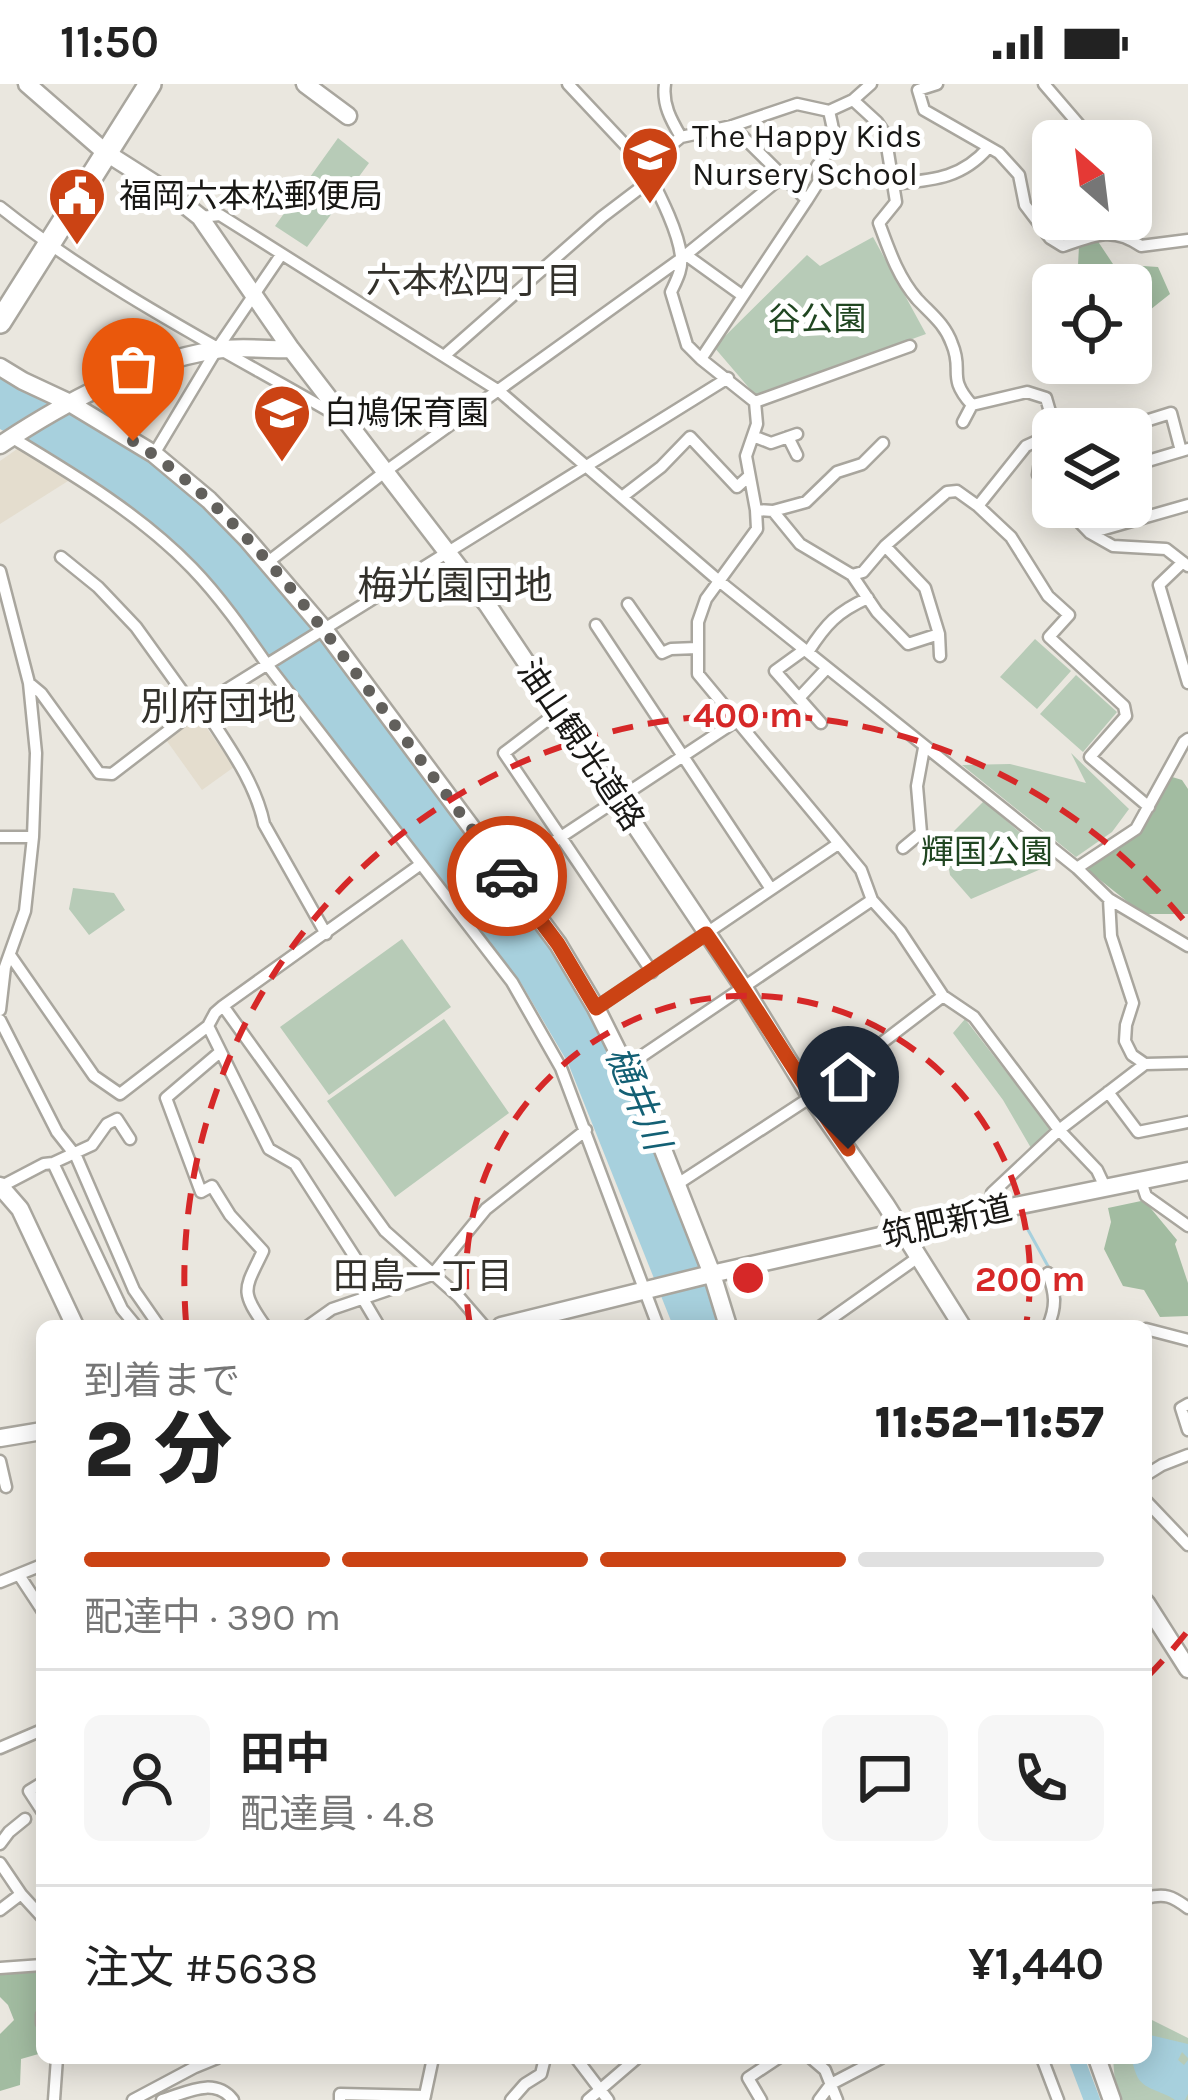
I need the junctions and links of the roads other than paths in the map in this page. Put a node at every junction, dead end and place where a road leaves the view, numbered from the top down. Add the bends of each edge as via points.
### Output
1 (27, 84) edge
2 (150, 84) edge
3 (304, 84) edge
4 (568, 84) edge
5 (665, 84) edge
6 (872, 84) edge
7 (937, 84) edge
8 (1044, 84) edge
9 (916, 87) edge
10 (853, 100) junction
11 (829, 111) junction
12 (348, 116) dead end
13 (1075, 120) edge
14 (732, 126) junction
15 (681, 137) junction
16 (988, 148) junction
17 (105, 152) junction
18 (645, 166) junction
19 (782, 177) junction
20 (652, 179) junction
21 (893, 184) junction
22 (807, 200) junction
23 (0, 207) edge
24 (200, 217) junction
25 (1188, 240) edge
26 (48, 245) junction
27 (281, 255) junction
28 (684, 257) junction
29 (743, 296) junction
30 (254, 298) junction
31 (0, 322) edge
32 (910, 346) dead end
33 (218, 349) junction
34 (290, 349) junction
35 (444, 356) junction
36 (701, 359) junction
37 (0, 367) edge
38 (728, 378) junction
39 (499, 391) junction
40 (755, 402) junction
41 (67, 403) junction
42 (972, 404) junction
43 (1049, 408) edge
44 (1152, 419) edge
45 (344, 420) junction
46 (963, 422) dead end
47 (752, 436) junction
48 (8, 440) edge
49 (884, 443) dead end
50 (1032, 443) edge
51 (1184, 450) edge
52 (154, 454) junction
53 (797, 455) dead end
54 (1152, 460) edge
55 (586, 465) junction
56 (386, 471) junction
57 (748, 477) junction
58 (622, 497) junction
59 (1188, 505) edge
60 (978, 506) junction
61 (756, 510) junction
62 (773, 511) junction
63 (1086, 528) edge
64 (1090, 532) junction
65 (885, 546) junction
66 (448, 551) junction
67 (61, 557) dead end
68 (1186, 559) edge
69 (268, 562) junction
70 (0, 571) edge
71 (852, 575) junction
72 (719, 581) junction
73 (868, 598) junction
74 (628, 604) dead end
75 (596, 625) dead end
76 (321, 629) junction
77 (939, 634) junction
78 (697, 648) junction
79 (806, 651) junction
80 (940, 656) dead end
81 (268, 662) junction
82 (827, 668) junction
83 (29, 683) junction
84 (1188, 683) edge
85 (799, 698) junction
86 (198, 707) junction
87 (559, 711) junction
88 (736, 721) junction
89 (820, 723) dead end
90 (1187, 743) edge
91 (924, 748) junction
92 (682, 755) junction
93 (616, 799) junction
94 (1149, 807) junction
95 (562, 836) junction
96 (0, 837) edge
97 (33, 837) junction
98 (838, 844) junction
99 (903, 848) dead end
100 (422, 864) junction
101 (1076, 868) junction
102 (506, 874) junction
103 (771, 889) junction
104 (1109, 898) junction
105 (872, 900) junction
106 (326, 934) junction
107 (706, 934) junction
108 (1188, 946) edge
109 (5, 964) edge
110 (652, 972) junction
111 (744, 988) junction
112 (943, 996) junction
113 (223, 1006) junction
114 (596, 1008) junction
115 (0, 1010) edge
116 (0, 1020) edge
117 (208, 1026) junction
118 (220, 1052) junction
119 (1188, 1063) edge
120 (1144, 1064) junction
121 (637, 1087) junction
122 (1108, 1092) junction
123 (811, 1097) junction
124 (1188, 1123) edge
125 (586, 1130) junction
126 (1059, 1130) junction
127 (130, 1139) dead end
128 (74, 1153) junction
129 (52, 1163) junction
130 (1188, 1171) edge
131 (1142, 1181) junction
132 (676, 1185) junction
133 (0, 1186) edge
134 (1105, 1187) junction
135 (992, 1211) junction
136 (1188, 1226) edge
137 (902, 1232) junction
138 (917, 1258) junction
139 (1048, 1273) dead end
140 (432, 1275) junction
141 (710, 1275) junction
142 (653, 1290) junction
143 (378, 1294) junction
144 (363, 1299) junction
145 (72, 1320) edge
146 (131, 1320) edge
147 (155, 1320) edge
148 (261, 1320) edge
149 (317, 1320) edge
150 (375, 1320) edge
151 (479, 1320) edge
152 (526, 1320) edge
153 (657, 1320) edge
154 (726, 1320) edge
155 (829, 1320) edge
156 (958, 1320) edge
157 (1051, 1320) edge
158 (1152, 1331) edge
159 (1188, 1340) edge
160 (1188, 1404) edge
161 (1188, 1430) edge
162 (36, 1432) edge
163 (0, 1438) edge
164 (1188, 1455) edge
165 (0, 1461) edge
166 (1152, 1471) edge
167 (6, 1487) dead end
168 (1152, 1507) edge
169 (1188, 1544) edge
170 (36, 1568) edge
171 (19, 1575) junction
172 (0, 1582) edge
173 (36, 1601) edge
174 (1152, 1612) edge
175 (1188, 1669) edge
176 (36, 1733) edge
177 (0, 1748) edge
178 (25, 1819) dead end
179 (0, 1844) edge
180 (0, 1863) edge
181 (21, 1894) junction
182 (1152, 1896) edge
183 (1188, 1908) edge
184 (0, 1910) edge
185 (36, 1910) edge
186 (36, 1965) edge
187 (0, 1968) edge
188 (56, 2064) edge
189 (193, 2064) edge
190 (432, 2064) edge
191 (544, 2064) edge
192 (581, 2064) edge
193 (630, 2064) edge
194 (769, 2064) edge
195 (818, 2064) edge
196 (869, 2064) edge
197 (1044, 2064) edge
198 (1099, 2064) edge
199 (831, 2084) junction
200 (604, 2095) edge
201 (425, 2098) edge
202 (53, 2100) edge
203 (133, 2100) edge
204 (162, 2100) edge
205 (233, 2100) edge
206 (340, 2100) edge
207 (511, 2100) edge
208 (588, 2100) edge
209 (761, 2100) edge
210 (819, 2100) edge
211 (837, 2100) edge
212 (1058, 2100) edge
213 (1112, 2100) edge

1 - 17 street, 油山観光道路
2 - 17 highway
3 - 12 street
4 - 18 street
5 - 15 street via 668,115
6 - 10 street
7 - 9 street
8 - 13 street
9 - 16 street via 924,110
10 - 11 street
10 - 21 street via 885,134
11 - 14 street via 796,104
11 - 22 street via 836,138
14 - 15 street
14 - 19 street
15 - 18 street
16 - 21 street via 952,175
16 - 25 street via 1019,176 1025,205 1063,246 1095,235 1125,235 1142,246
17 - 24 street, 油山観光道路
17 - 26 highway
18 - 20 street
19 - 22 street
19 - 28 street
20 - 28 street
20 - 35 street
21 - 42 street via 896,202 878,223 897,272 952,342 957,388
22 - 29 street
23 - 26 street
24 - 27 street via 220,215
24 - 30 street, 油山観光道路
26 - 31 highway
26 - 33 street
27 - 30 street
27 - 35 street
28 - 29 street
28 - 36 street via 671,292 687,345
28 - 39 street
29 - 36 street
30 - 33 street
30 - 34 street, 油山観光道路
32 - 40 street
33 - 34 street
33 - 41 street via 128,374
33 - 45 street
33 - 52 street
34 - 45 street, 油山観光道路
35 - 39 street
36 - 38 street
37 - 41 street
38 - 40 street
38 - 55 street
39 - 55 street
39 - 56 street
40 - 47 street
41 - 48 street
41 - 52 street
42 - 43 street via 1027,392 1046,398
42 - 46 street
44 - 51 street via 1171,413
45 - 56 street, 油山観光道路
47 - 53 street via 771,443 792,435
47 - 57 street
48 - 81 street via 160,538
49 - 62 street via 806,502
50 - 60 street
51 - 54 street
52 - 69 street
55 - 58 street
55 - 66 street
56 - 66 street, 油山観光道路
56 - 69 street
57 - 58 street via 737,488 690,437
57 - 61 street
58 - 72 street
59 - 64 street
60 - 65 street via 947,492
60 - 94 street via 1070,615 1049,637 1124,706 1126,716 1090,757
61 - 62 street
61 - 72 street via 757,529
62 - 71 street via 800,544
63 - 64 street
64 - 68 street via 1113,546 1166,549
65 - 71 street
65 - 77 street via 925,588
66 - 76 street
66 - 87 street, 油山観光道路
67 - 86 street via 136,626
68 - 84 street via 1159,585
69 - 76 street
70 - 83 street
71 - 73 street
72 - 78 street via 698,622
72 - 79 street
73 - 77 street via 908,644
73 - 79 street via 828,621
74 - 78 street via 662,653
75 - 92 street
76 - 81 street
76 - 102 street
77 - 80 street
78 - 88 street via 698,674
79 - 82 street
79 - 85 street via 776,671
81 - 86 street
81 - 100 street
82 - 85 street
82 - 91 street
83 - 86 street via 99,772 112,774
83 - 97 street
85 - 89 street
86 - 106 street via 238,763
87 - 93 street, 油山観光道路
87 - 95 street via 504,753
88 - 92 street
88 - 98 street
90 - 94 street
91 - 99 street via 921,832
91 - 101 street
92 - 93 street
92 - 103 street
93 - 95 street
93 - 107 street, 油山観光道路
94 - 101 street via 1136,829
95 - 102 street
95 - 110 street
96 - 97 street
97 - 109 street via 25,911
98 - 103 street
98 - 105 street
100 - 106 street
100 - 125 street via 512,982
101 - 104 street
102 - 114 street
103 - 107 street
104 - 108 street
104 - 120 street via 1111,936 1133,1003 1125,1041
105 - 111 street
105 - 112 street
106 - 113 street
107 - 110 street
107 - 111 street, 油山観光道路
109 - 115 street
109 - 117 street via 94,1076 120,1094
110 - 114 street
111 - 121 street via 636,1060
111 - 123 street, 油山観光道路
112 - 123 street
112 - 126 street via 974,1017
113 - 117 street
113 - 140 street via 385,1231
114 - 121 street
116 - 128 street
117 - 118 street
118 - 143 street via 269,1149 295,1164
118 - 148 street via 166,1099 201,1192 212,1186 262,1250 246,1287
119 - 120 street
120 - 122 street
121 - 132 street
122 - 124 street via 1138,1132
122 - 126 street
123 - 132 street
123 - 137 street, 油山観光道路
125 - 140 street via 486,1209
125 - 142 street
126 - 134 street
126 - 135 street via 992,1193
127 - 128 street via 117,1119
128 - 129 street
128 - 147 street
129 - 133 street
129 - 146 street
130 - 131 street, 筑肥新道
131 - 134 street, 筑肥新道
131 - 136 street via 1146,1196
132 - 141 street
133 - 145 street via 20,1210
134 - 135 street, 筑肥新道
135 - 137 street, 筑肥新道
137 - 138 street, 油山観光道路
137 - 141 street, 筑肥新道
138 - 155 street
138 - 156 street, 油山観光道路
139 - 157 street
140 - 143 street
140 - 151 street
141 - 142 street, 筑肥新道
141 - 154 street
142 - 152 street
142 - 153 street
143 - 144 street
144 - 149 street
144 - 150 street
158 - 159 street
160 - 161 street via 1181,1408
162 - 163 street
164 - 166 street
165 - 167 street
168 - 169 street
170 - 171 street
171 - 172 street
171 - 173 street
174 - 175 street
176 - 177 street
178 - 179 street
180 - 181 street
181 - 184 street
181 - 185 street
182 - 183 street via 1172,1896
186 - 187 street
188 - 202 street
189 - 203 street
190 - 201 street
191 - 207 street
192 - 200 street
193 - 200 street
194 - 209 street via 748,2078
195 - 199 street
196 - 199 street
197 - 212 street
198 - 213 street
199 - 210 street
199 - 211 street
200 - 208 street
201 - 206 street
204 - 205 street via 208,2086

